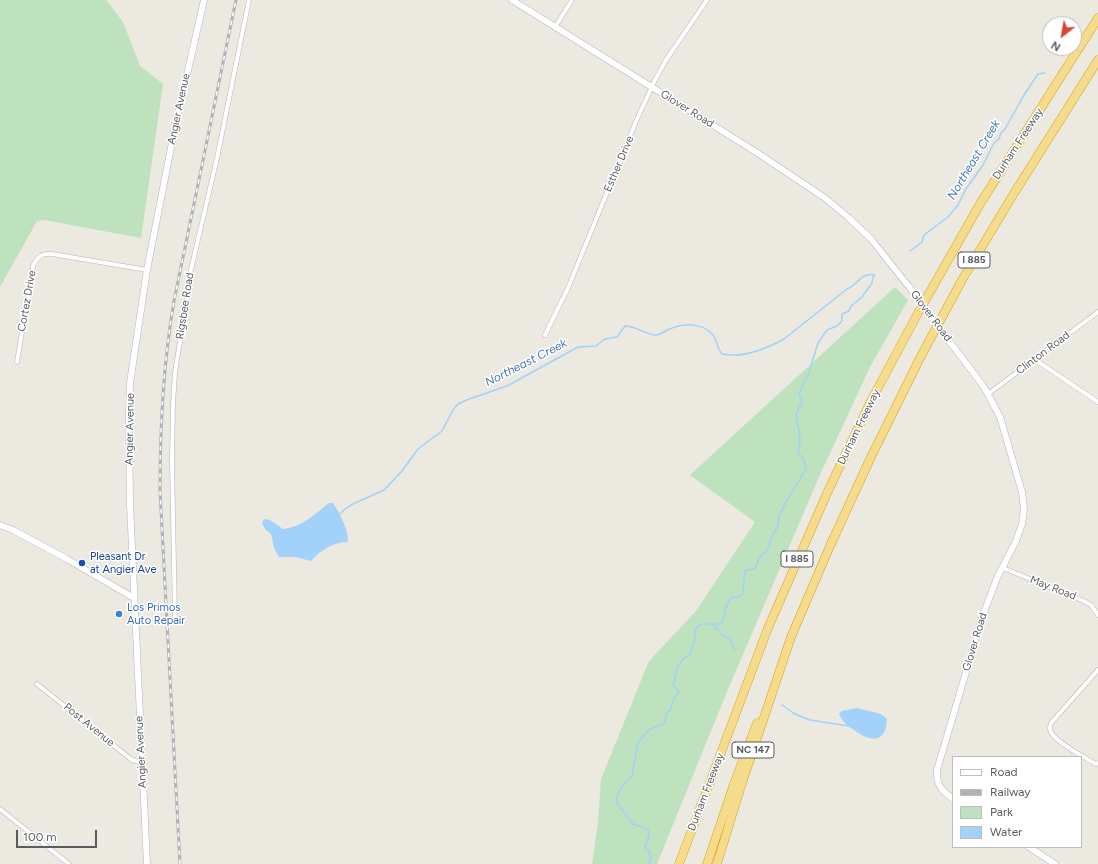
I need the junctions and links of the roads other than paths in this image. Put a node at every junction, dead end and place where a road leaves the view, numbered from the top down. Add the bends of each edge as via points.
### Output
1 (204, 0) edge
2 (249, 0) edge
3 (512, 0) edge
4 (572, 0) edge
5 (706, 0) edge
6 (1098, 18) edge
7 (555, 27) junction
8 (1098, 60) edge
9 (652, 88) junction
10 (147, 270) junction
11 (1098, 312) edge
12 (545, 335) dead end
13 (1034, 359) junction
14 (17, 362) dead end
15 (988, 394) junction
16 (1098, 402) edge
17 (0, 525) edge
18 (1003, 568) junction
19 (134, 598) junction
20 (1098, 615) edge
21 (175, 617) dead end
22 (792, 638) junction
23 (1098, 671) edge
24 (37, 684) dead end
25 (142, 762) junction
26 (1097, 764) edge
27 (952, 798) edge
28 (0, 809) edge
29 (1031, 848) edge
30 (679, 863) edge
31 (69, 864) edge
32 (147, 864) edge
33 (707, 864) edge
34 (717, 864) edge
35 (1055, 864) edge

1 - 10 street, Angier Avenue via 174,132
2 - 21 street, Rigsbee Road via 218,158 190,274 175,372 172,462
3 - 7 street, Glover Road
4 - 7 street
5 - 9 street, Esther Drive via 666,60
6 - 30 highway, Durham Freeway / I 885 via 980,204 905,338 859,427 807,536 768,628
7 - 9 street, Glover Road
8 - 22 highway, Durham Freeway / I 885 via 987,237 920,358 850,501
9 - 12 street, Esther Drive
9 - 15 street, Glover Road, bridge via 826,198 849,218 871,239 910,288
10 - 14 street, Cortez Drive via 52,254 40,256 33,266
10 - 19 street, Angier Avenue via 130,398 130,505
11 - 13 street, Clinton Road
13 - 15 street, Clinton Road
13 - 16 street
15 - 18 street, Glover Road via 1006,435 1024,503 1022,524
17 - 19 street
18 - 20 street, May Road via 1084,601 1091,605
18 - 27 street, Glover Road via 987,602 937,770 939,786
19 - 25 street, Angier Avenue
22 - 33 highway, I 885 via 742,760
22 - 34 highway, Durham Freeway / NC 147
23 - 26 street via 1051,723 1050,730 1063,744
24 - 25 street, Post Avenue via 132,760
25 - 32 street, Angier Avenue
28 - 31 street
29 - 35 street

